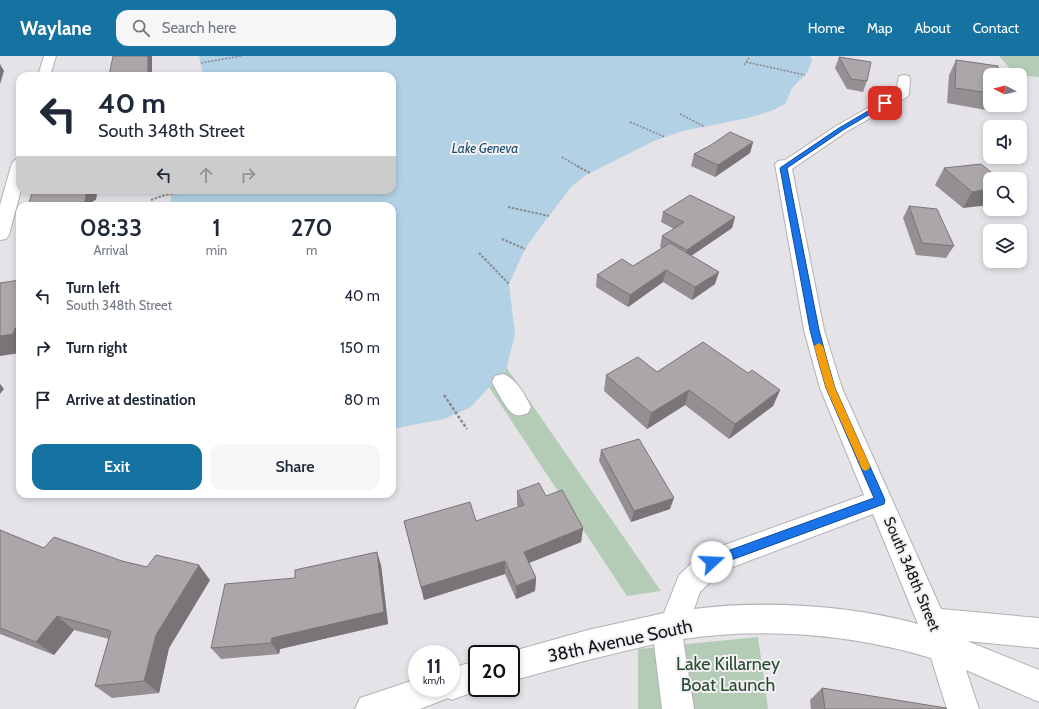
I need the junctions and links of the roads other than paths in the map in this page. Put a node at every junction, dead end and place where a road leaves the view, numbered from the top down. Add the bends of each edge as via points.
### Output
1 (50, 56) edge
2 (45, 72) edge
3 (904, 78) dead end
4 (16, 177) edge
5 (0, 235) edge
6 (503, 382) dead end
7 (520, 407) dead end
8 (880, 500) junction
9 (669, 626) junction
10 (1039, 633) edge
11 (938, 635) junction
12 (520, 663) edge
13 (1039, 686) edge
14 (409, 697) edge
15 (371, 709) edge
16 (678, 709) edge
17 (963, 709) edge

1 - 2 street
3 - 8 street, South 348th Street via 902,94 783,166 822,360 831,388
4 - 5 street
6 - 7 street
8 - 9 street via 712,562 689,584
8 - 11 street, South 348th Street
9 - 11 street, 38th Avenue South via 734,620 785,620
9 - 12 street, 38th Avenue South
9 - 16 street
10 - 11 street
11 - 13 street
11 - 17 street, South 348th Street
14 - 15 street

